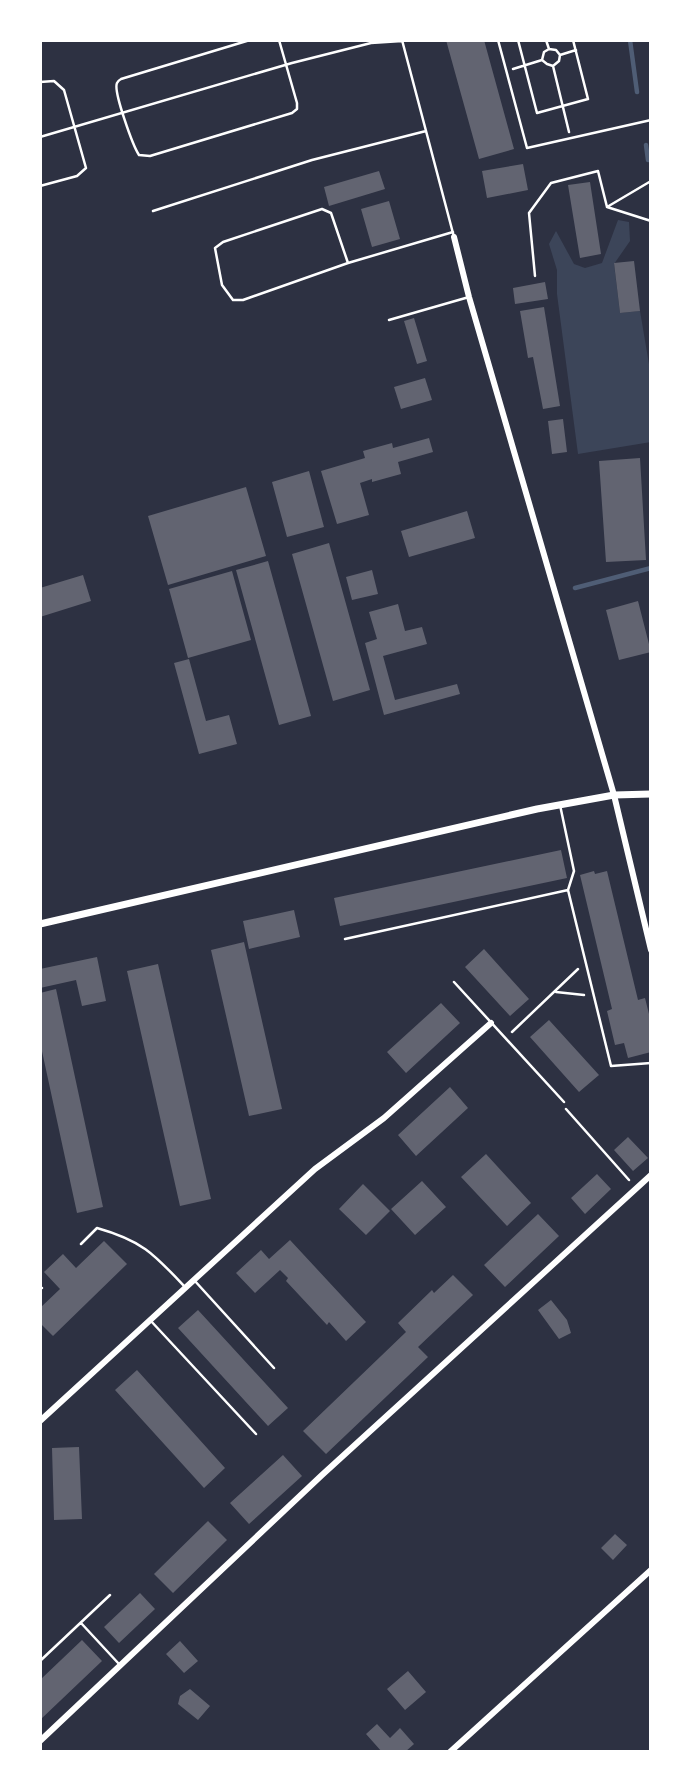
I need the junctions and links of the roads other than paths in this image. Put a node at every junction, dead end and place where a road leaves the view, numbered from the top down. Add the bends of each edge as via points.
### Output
1 (250, 40) edge
2 (279, 40) edge
3 (498, 40) edge
4 (402, 41) edge
5 (287, 64) junction
6 (40, 82) edge
7 (123, 113) junction
8 (651, 120) edge
9 (75, 127) junction
10 (426, 131) junction
11 (40, 137) edge
12 (651, 181) edge
13 (40, 187) edge
14 (607, 206) junction
15 (153, 211) dead end
16 (651, 221) edge
17 (453, 234) junction
18 (348, 263) junction
19 (535, 276) dead end
20 (469, 297) junction
21 (389, 320) dead end
22 (651, 794) edge
23 (614, 795) junction
24 (560, 805) junction
25 (568, 890) junction
26 (40, 924) edge
27 (345, 939) dead end
28 (651, 950) edge
29 (454, 982) dead end
30 (491, 1023) junction
31 (651, 1063) edge
32 (564, 1102) road end
33 (651, 1175) edge
34 (80, 1244) dead end
35 (194, 1280) junction
36 (186, 1288) junction
37 (150, 1320) junction
38 (274, 1368) dead end
39 (40, 1421) edge
40 (256, 1434) dead end
41 (651, 1570) edge
42 (110, 1595) dead end
43 (81, 1623) junction
44 (40, 1661) edge
45 (121, 1665) junction
46 (40, 1741) edge
47 (450, 1752) edge

1 - 7 lane via 121,79 116,87
2 - 5 lane
3 - 8 lane via 527,148
4 - 5 lane via 371,43
4 - 10 lane
5 - 7 lane
5 - 7 lane via 297,103 292,114 202,141 139,155
6 - 9 lane via 54,81 64,90
7 - 9 lane
9 - 11 lane
9 - 13 lane via 86,168 77,176
10 - 15 lane via 312,160
10 - 17 lane
12 - 14 lane
14 - 16 lane
14 - 19 lane via 598,171 551,183 530,213
17 - 18 lane
17 - 20 street
18 - 18 lane via 233,300 222,285 215,248 322,209 331,213
20 - 21 lane
20 - 23 street
22 - 23 street
23 - 24 street
23 - 28 street
24 - 25 lane via 575,871
24 - 26 street
25 - 27 lane
25 - 31 lane via 611,1066
29 - 30 lane
30 - 32 lane
30 - 35 street via 384,1118 315,1169
33 - 45 street
34 - 36 lane via 97,1228 125,1236 153,1253
35 - 36 street
35 - 38 lane
36 - 37 street
37 - 39 street
37 - 40 lane
41 - 47 street
42 - 43 lane
43 - 44 lane
43 - 45 lane
45 - 46 street

